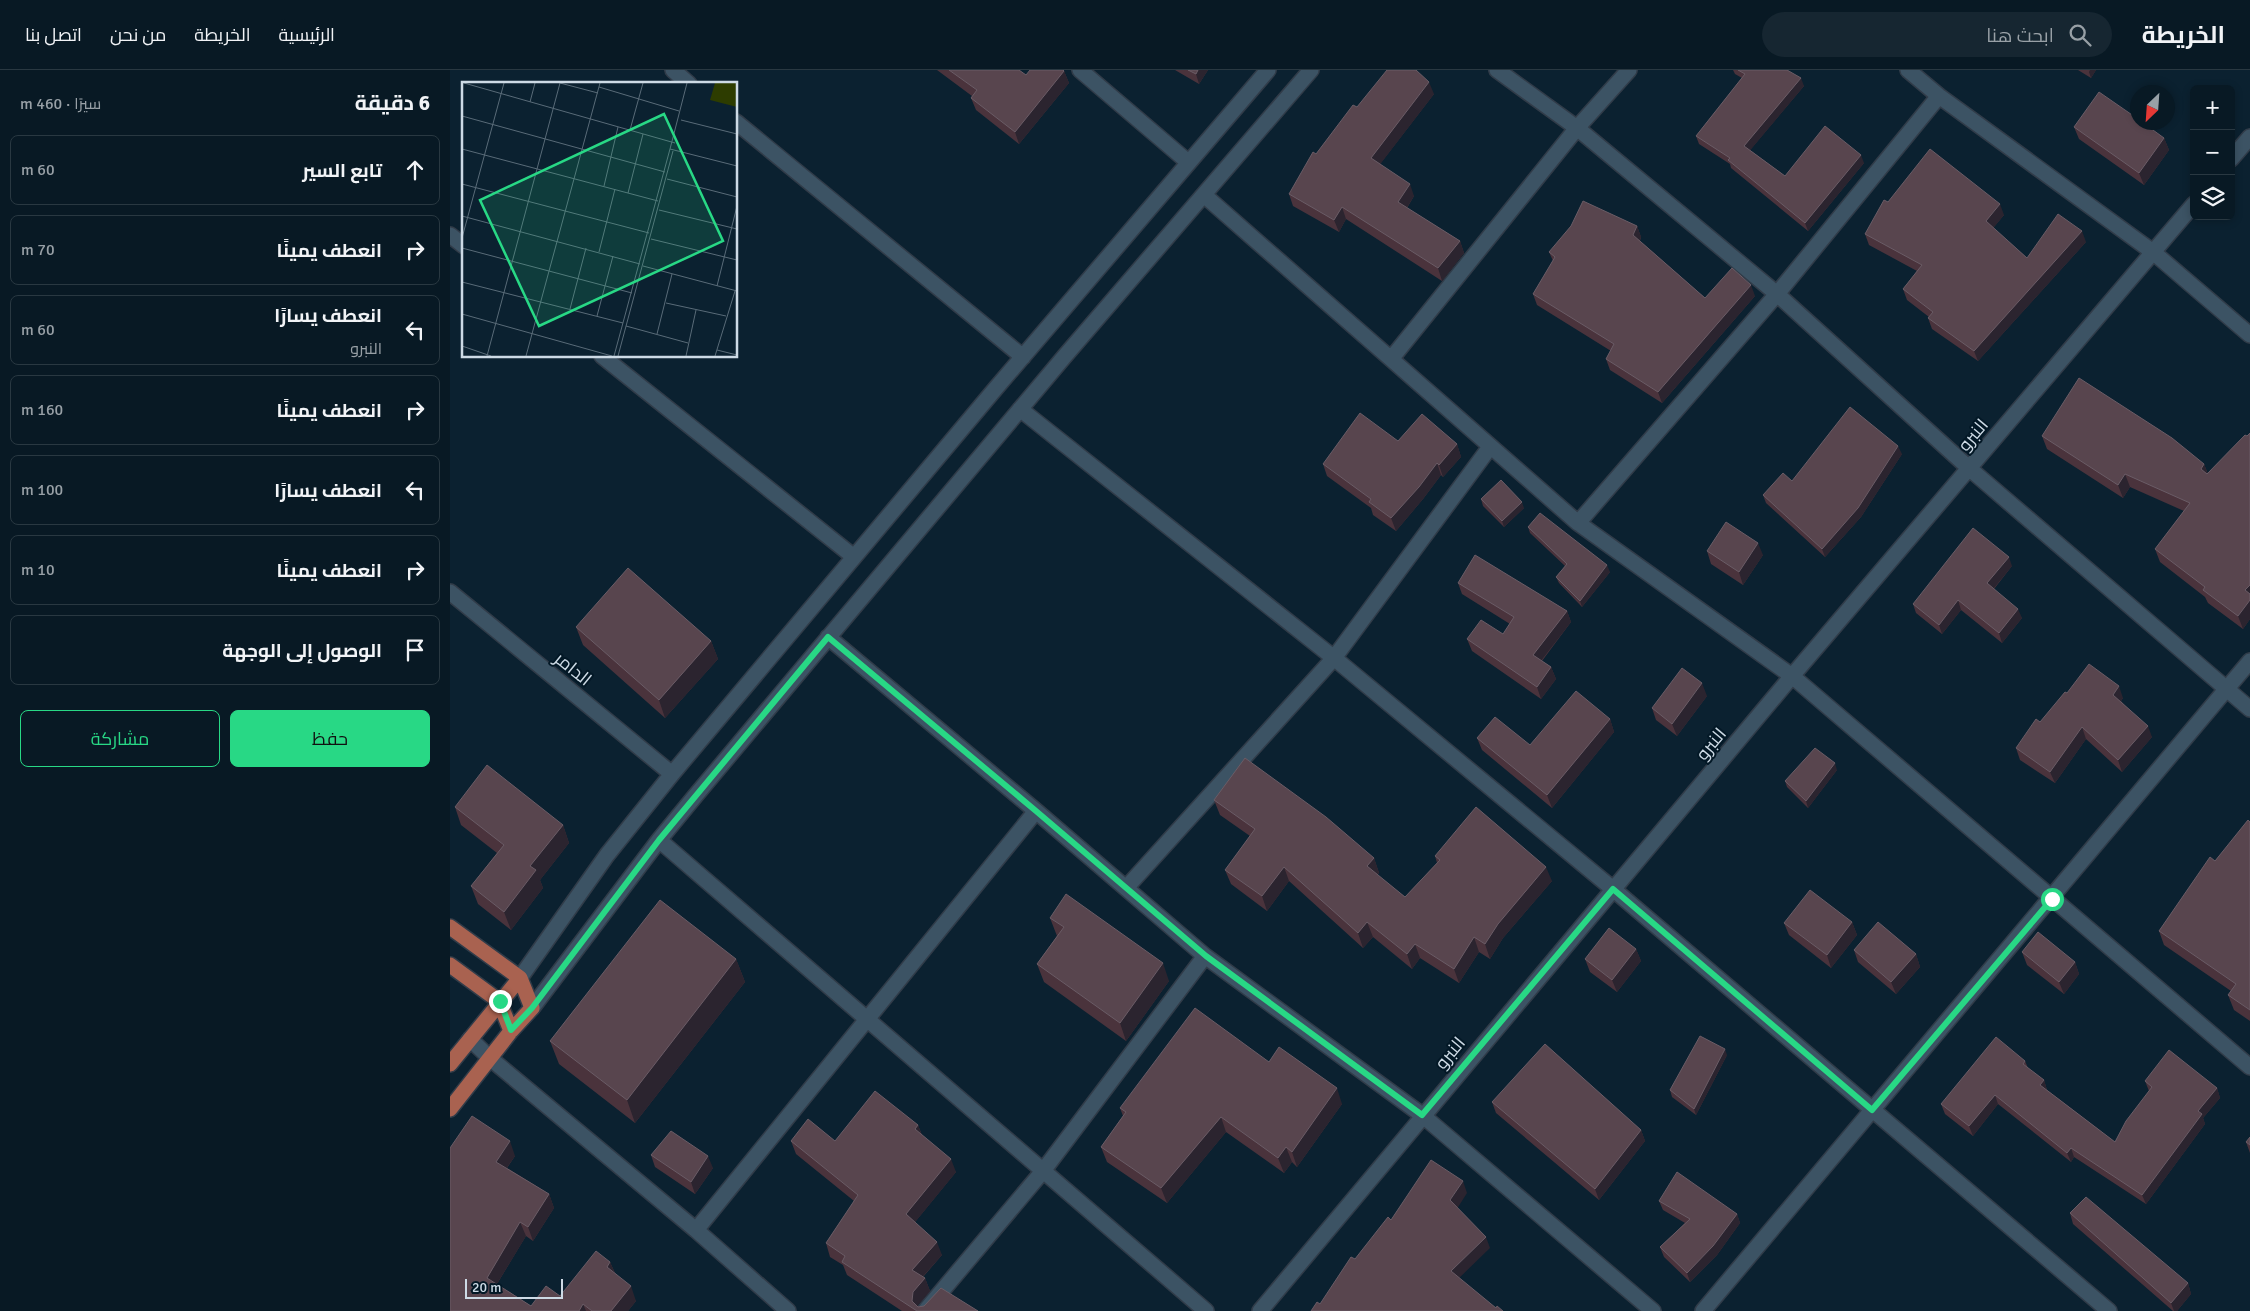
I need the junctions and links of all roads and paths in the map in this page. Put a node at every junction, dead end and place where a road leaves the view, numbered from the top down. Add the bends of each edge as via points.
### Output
1 (672, 70) edge
2 (1080, 70) edge
3 (1268, 70) edge
4 (1311, 70) edge
5 (1496, 70) edge
6 (1629, 70) edge
7 (1908, 70) edge
8 (687, 82) edge
9 (1939, 96) junction
10 (738, 124) edge
11 (1577, 128) junction
12 (2250, 137) edge
13 (2235, 154) edge
14 (1188, 162) junction
15 (1204, 195) junction
16 (2190, 209) edge
17 (450, 235) edge
18 (462, 244) edge
19 (2152, 252) junction
20 (1777, 294) junction
21 (2250, 335) edge
22 (1023, 357) junction
23 (605, 358) edge
24 (1391, 359) junction
25 (1020, 409) junction
26 (1490, 447) junction
27 (1970, 468) junction
28 (1578, 522) junction
29 (854, 557) junction
30 (450, 592) edge
31 (828, 637) junction
32 (1334, 658) junction
33 (2250, 661) edge
34 (1792, 676) junction
35 (2227, 689) junction
36 (2250, 709) edge
37 (672, 774) junction
38 (1036, 811) junction
39 (659, 840) junction
40 (1126, 888) junction
41 (1613, 889) junction
42 (2052, 899) junction
43 (450, 928) edge
44 (1206, 956) junction
45 (450, 965) edge
46 (520, 978) junction
47 (500, 1001) junction
48 (532, 1008) junction
49 (868, 1019) junction
50 (511, 1030) junction
51 (470, 1039) junction
52 (490, 1058) junction
53 (450, 1064) edge
54 (2250, 1067) edge
55 (450, 1109) edge
56 (1872, 1110) junction
57 (1422, 1115) junction
58 (1043, 1171) junction
59 (696, 1230) junction
60 (782, 1309) edge
61 (925, 1311) edge
62 (1206, 1311) edge
63 (1260, 1311) edge
64 (1653, 1311) edge
65 (1703, 1311) edge
66 (2109, 1311) edge

1 - 8 street
2 - 14 street
3 - 14 street
4 - 15 street
5 - 11 street
6 - 11 street
7 - 9 street
9 - 19 street
9 - 20 street
10 - 22 street
11 - 20 street
11 - 24 street
12 - 13 street
14 - 22 street
15 - 24 street
15 - 25 street
16 - 19 street, النبرو
17 - 18 street
19 - 21 street
19 - 27 street, النبرو
20 - 27 street
20 - 28 street
22 - 29 street
23 - 29 street
24 - 26 street
25 - 31 street
25 - 32 street
26 - 28 street
26 - 32 street
27 - 34 street, النبرو
27 - 35 street
28 - 34 street
29 - 37 street
30 - 37 street, الدامر
31 - 38 street
31 - 39 street
32 - 40 street
32 - 41 street
33 - 35 street
34 - 41 street, النبرو
34 - 42 street
35 - 36 street
35 - 42 street
37 - 46 street via 607,855
38 - 40 street
38 - 49 street
39 - 48 street
39 - 49 street
40 - 44 street
41 - 56 street
41 - 57 street, النبرو
42 - 54 street
42 - 56 street
43 - 46 main road
44 - 57 street
44 - 58 street
45 - 47 main road
46 - 47 main road
46 - 48 main road
47 - 50 main road
47 - 51 main road
48 - 50 main road
49 - 58 street
49 - 59 street
50 - 52 main road
51 - 52 street
51 - 53 main road
52 - 55 main road
52 - 59 street
56 - 65 street
56 - 66 street
57 - 63 street, النبرو
57 - 64 street
58 - 61 street
58 - 62 street
59 - 60 street

